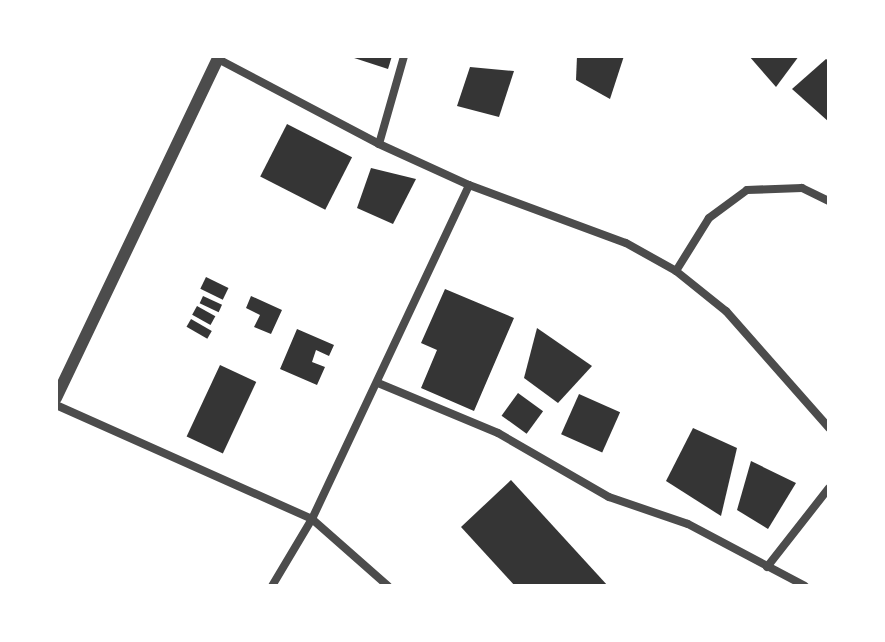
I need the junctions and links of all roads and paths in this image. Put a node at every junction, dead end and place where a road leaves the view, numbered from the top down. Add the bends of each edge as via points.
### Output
1 (404, 56) edge
2 (218, 58) edge
3 (379, 144) junction
4 (469, 185) junction
5 (829, 201) edge
6 (676, 271) junction
7 (378, 383) junction
8 (56, 398) edge
9 (56, 405) edge
10 (829, 428) edge
11 (829, 488) edge
12 (312, 519) junction
13 (767, 567) junction
14 (272, 586) edge
15 (388, 586) edge
16 (805, 586) edge

1 - 3 street
2 - 3 street
2 - 8 street
3 - 4 street
4 - 6 street via 626,243
4 - 7 street
5 - 6 street via 802,188 747,190 709,218
6 - 10 street via 726,311
7 - 12 street
7 - 13 street via 498,433 609,497 688,524
9 - 12 street
11 - 13 street
12 - 14 street
12 - 15 street
13 - 16 street

